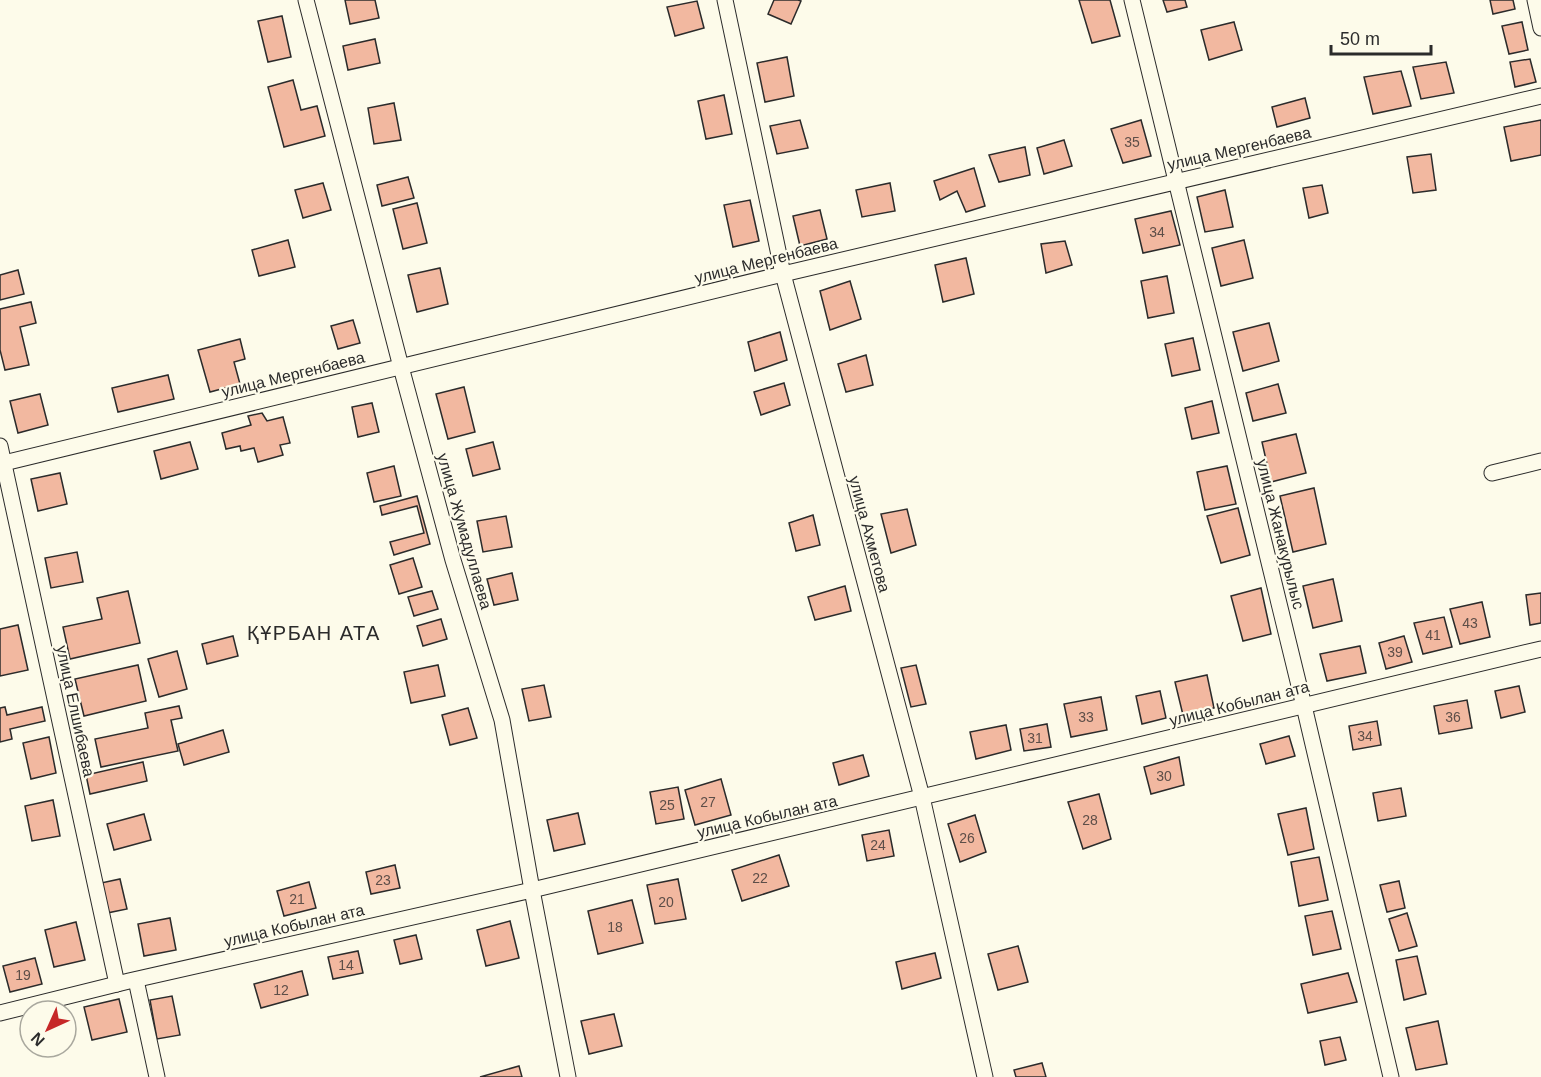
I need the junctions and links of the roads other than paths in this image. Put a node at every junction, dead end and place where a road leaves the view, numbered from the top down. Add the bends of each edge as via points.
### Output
1 (306, 0) edge
2 (725, 0) edge
3 (1132, 0) edge
4 (1535, 0) edge
5 (1541, 28) edge
6 (1541, 96) edge
7 (1176, 181) junction
8 (783, 274) junction
9 (401, 367) junction
10 (0, 446) edge
11 (1541, 461) edge
12 (2, 464) edge
13 (1492, 473) dead end
14 (1541, 649) edge
15 (1304, 705) junction
16 (922, 797) junction
17 (532, 890) junction
18 (136, 980) junction
19 (117, 984) junction
20 (0, 1013) edge
21 (157, 1077) edge
22 (568, 1077) edge
23 (985, 1077) edge
24 (1391, 1077) edge

1 - 9 street, улица Жумадуллаева
2 - 8 street, улица Ахметова
3 - 7 street, улица Жанакурылыс
4 - 5 street
6 - 7 street, улица Мергенбаева
7 - 8 street, улица Мергенбаева
7 - 15 street, улица Жанакурылыс
8 - 9 street, улица Мергенбаева
8 - 16 street, улица Ахметова
9 - 12 street, улица Мергенбаева
9 - 17 street, улица Жумадуллаева via 453,560 502,720
10 - 12 street, улица Елшибаева
11 - 13 street
12 - 19 street, улица Елшибаева
14 - 15 street, улица Кобылан ата
15 - 16 street, улица Кобылан ата
15 - 24 street, улица Жанакурылыс
16 - 17 street, улица Кобылан ата
16 - 23 street, улица Ахметова
17 - 18 street, улица Кобылан ата
17 - 22 street, улица Жумадуллаева
18 - 19 street, улица Кобылан ата
18 - 21 street
19 - 20 street, улица Кобылан ата

